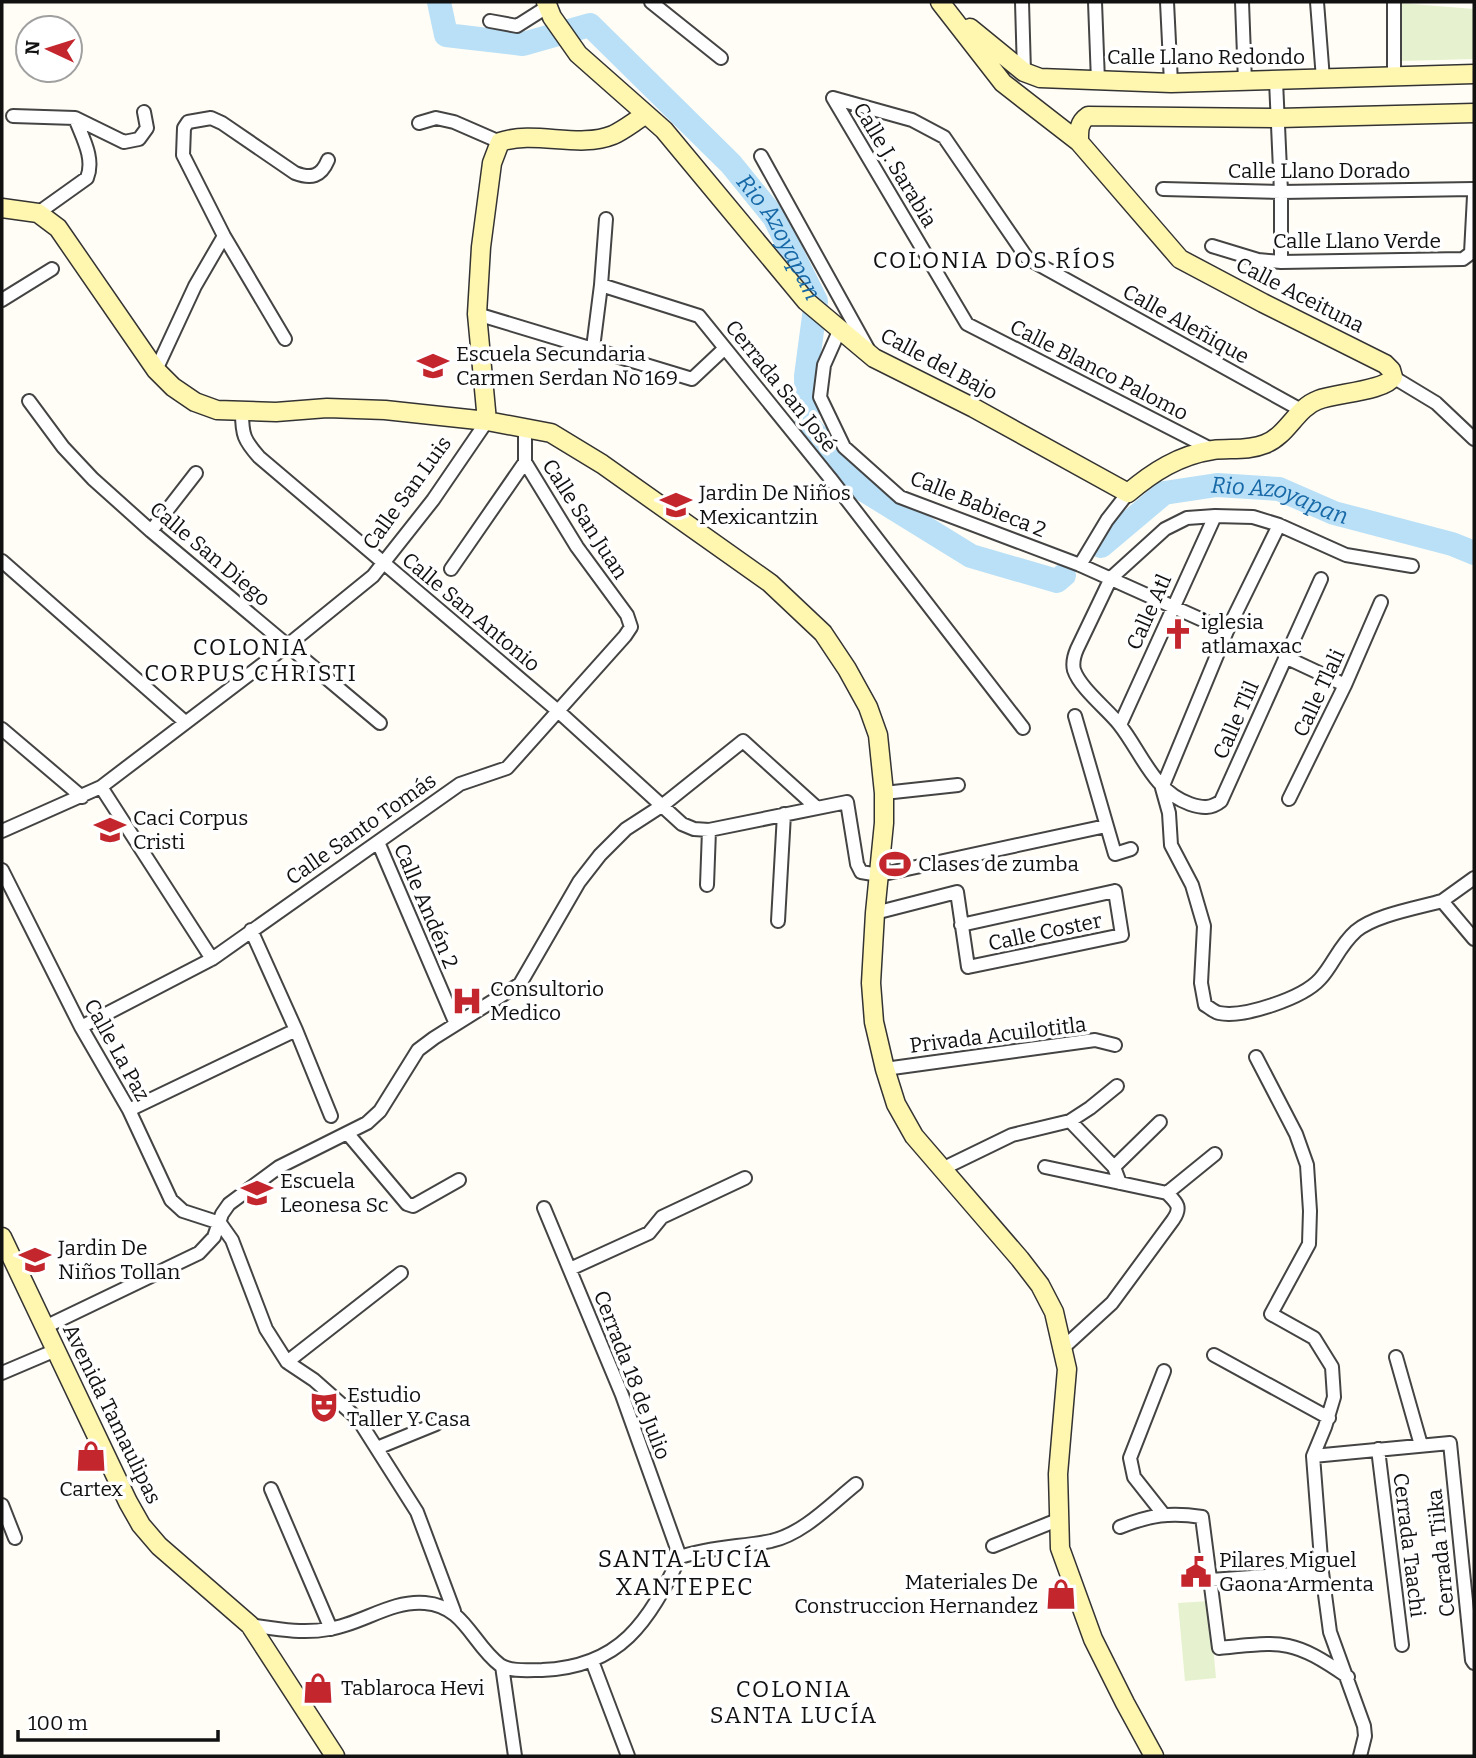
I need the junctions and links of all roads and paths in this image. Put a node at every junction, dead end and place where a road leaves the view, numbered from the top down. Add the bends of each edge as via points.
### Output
1 (650, 2) edge
2 (940, 2) edge
3 (1022, 2) edge
4 (1096, 2) edge
5 (1167, 2) edge
6 (1242, 2) edge
7 (1317, 2) edge
8 (1394, 2) edge
9 (548, 9) edge
10 (490, 21) dead end
11 (956, 21) junction
12 (721, 58) dead end
13 (1024, 72) junction
14 (1474, 74) edge
15 (1394, 77) junction
16 (1323, 79) junction
17 (1098, 81) junction
18 (1276, 81) junction
19 (1245, 82) junction
20 (1171, 83) junction
21 (833, 98) joint
22 (144, 112) dead end
23 (1474, 113) edge
24 (645, 115) junction
25 (13, 116) dead end
26 (75, 118) junction
27 (1279, 118) junction
28 (419, 123) dead end
29 (499, 142) junction
30 (1079, 142) junction
31 (761, 156) dead end
32 (328, 160) dead end
33 (1163, 189) dead end
34 (1474, 189) edge
35 (1281, 192) junction
36 (1474, 196) edge
37 (2, 208) edge
38 (38, 212) junction
39 (606, 219) dead end
40 (224, 236) junction
41 (1212, 246) dead end
42 (1281, 262) junction
43 (52, 269) dead end
44 (601, 285) junction
45 (2, 300) edge
46 (477, 314) junction
47 (967, 324) joint
48 (836, 325) junction
49 (285, 339) dead end
50 (593, 348) junction
51 (725, 348) junction
52 (874, 358) junction
53 (156, 370) junction
54 (1393, 377) junction
55 (29, 401) dead end
56 (1301, 410) junction
57 (242, 412) junction
58 (487, 421) junction
59 (525, 428) junction
60 (1474, 439) edge
61 (1213, 450) junction
62 (525, 462) junction
63 (196, 473) dead end
64 (1128, 493) junction
65 (1215, 516) junction
66 (1279, 525) junction
67 (151, 531) junction
68 (2, 561) edge
69 (383, 564) junction
70 (1080, 565) junction
71 (1412, 566) dead end
72 (451, 569) dead end
73 (1111, 578) junction
74 (1321, 579) dead end
75 (1381, 602) dead end
76 (1173, 607) junction
77 (631, 626) joint
78 (1227, 631) junction
79 (288, 645) junction
80 (1285, 657) junction
81 (1345, 685) junction
82 (558, 711) junction
83 (1075, 716) dead end
84 (185, 722) junction
85 (380, 723) dead end
86 (1120, 725) junction
87 (1023, 728) dead end
88 (2, 729) edge
89 (958, 785) dead end
90 (101, 787) junction
91 (1162, 788) junction
92 (884, 793) junction
93 (82, 797) junction
94 (1289, 799) dead end
95 (663, 805) junction
96 (817, 807) junction
97 (784, 814) junction
98 (1106, 826) junction
99 (709, 830) junction
100 (2, 831) edge
101 (378, 842) junction
102 (1130, 849) dead end
103 (2, 870) edge
104 (879, 875) junction
105 (1474, 878) edge
106 (707, 885) dead end
107 (1443, 901) junction
108 (875, 913) junction
109 (778, 921) dead end
110 (961, 926) junction
111 (251, 930) junction
112 (1474, 939) edge
113 (212, 959) junction
114 (456, 1024) junction
115 (81, 1027) junction
116 (296, 1030) junction
117 (1115, 1045) dead end
118 (1256, 1057) dead end
119 (884, 1069) junction
120 (1117, 1086) dead end
121 (128, 1110) junction
122 (331, 1116) dead end
123 (1070, 1121) junction
124 (1160, 1122) dead end
125 (348, 1134) junction
126 (1215, 1154) dead end
127 (1045, 1167) dead end
128 (1114, 1167) junction
129 (942, 1170) junction
130 (745, 1178) dead end
131 (459, 1180) dead end
132 (1120, 1182) junction
133 (1167, 1193) junction
134 (544, 1208) dead end
135 (220, 1223) junction
136 (2, 1237) edge
137 (570, 1269) junction
138 (401, 1273) dead end
139 (45, 1327) junction
140 (1064, 1347) junction
141 (56, 1350) junction
142 (1214, 1354) dead end
143 (1396, 1357) dead end
144 (287, 1362) junction
145 (1164, 1371) dead end
146 (2, 1373) edge
147 (1329, 1418) junction
148 (436, 1424) dead end
149 (1421, 1445) junction
150 (377, 1448) junction
151 (1378, 1449) junction
152 (1313, 1456) junction
153 (856, 1484) dead end
154 (271, 1489) dead end
155 (2, 1505) edge
156 (1164, 1515) junction
157 (1059, 1519) junction
158 (1120, 1527) dead end
159 (15, 1538) dead end
160 (993, 1546) dead end
161 (680, 1557) junction
162 (1322, 1572) junction
163 (1211, 1580) junction
164 (454, 1611) junction
165 (250, 1625) junction
166 (331, 1629) junction
167 (1402, 1645) dead end
168 (592, 1661) junction
169 (1473, 1661) edge
170 (502, 1666) junction
171 (1348, 1677) junction
172 (335, 1756) edge
173 (515, 1756) edge
174 (628, 1756) edge
175 (1154, 1756) edge
176 (1360, 1756) edge

1 - 12 street
2 - 11 street
3 - 13 street
4 - 17 street
5 - 20 street
6 - 19 street
7 - 16 street
8 - 15 street
9 - 10 street via 517,26
9 - 24 street, Calle del Bajo via 578,54
11 - 13 street, Calle Llano Redondo
11 - 30 street via 1003,83
13 - 17 street, Calle Llano Redondo via 1040,78
14 - 15 street, Calle Llano Redondo
15 - 16 street, Calle Llano Redondo
16 - 18 street, Calle Llano Redondo
17 - 20 street, Calle Llano Redondo
18 - 19 street, Calle Llano Redondo
18 - 27 street
19 - 20 street, Calle Llano Redondo
21 - 47 street, Calle J. Sarabia
21 - 56 street, Calle Aleñique via 912,120 944,137 1027,258
22 - 26 street via 147,128 139,139 124,142
23 - 27 street
24 - 29 street via 612,135 589,139 513,137
24 - 48 street, Calle del Bajo via 664,130 806,301
25 - 26 street
26 - 38 street via 91,160 87,178
27 - 30 street via 1088,116 1079,127
27 - 35 street
28 - 29 street via 436,118 454,122
29 - 46 street via 490,175
30 - 54 street, Calle Aceituna via 1181,259 1385,364
31 - 52 street
32 - 40 street via 316,176 306,177 222,123 211,118 188,122 181,142 183,155
33 - 35 street, Calle Llano Dorado
34 - 35 street, Calle Llano Dorado
35 - 42 street
36 - 42 street, Calle Llano Verde via 1471,254 1463,259
37 - 38 street
38 - 53 street via 58,228
39 - 44 street
40 - 49 street
40 - 53 street
41 - 42 street, Calle Llano Verde
43 - 45 street
44 - 50 street
44 - 51 street, Cerrada San José via 699,316
46 - 50 street
46 - 58 street
47 - 61 street, Calle Blanco Palomo
48 - 52 street, Calle del Bajo
48 - 70 street, Calle Babieca 2 via 820,397 844,447 900,497
50 - 51 street via 692,379
51 - 87 street, Cerrada San José
52 - 64 street, Calle del Bajo
53 - 57 street via 195,402
54 - 56 street via 1383,386 1316,401
54 - 60 street via 1436,403
55 - 67 street, Calle San Diego via 93,479
56 - 61 street via 1268,443
57 - 58 street via 385,410
57 - 69 street, Calle San Antonio via 242,433 259,457
58 - 59 street
58 - 69 street, Calle San Luis
59 - 62 street, Calle San Juan
59 - 92 street via 551,433 602,464 770,583 823,633 868,707 878,735
61 - 64 street via 1153,472
62 - 72 street
62 - 77 street, Calle San Juan
63 - 67 street
64 - 70 street
65 - 66 street via 1253,517
65 - 73 street via 1187,518 1165,529
65 - 76 street, Calle Atl
66 - 71 street via 1346,555
66 - 78 street
67 - 79 street, Calle San Diego
68 - 84 street
69 - 79 street, Calle San Luis
69 - 82 street, Calle San Antonio
70 - 73 street, Calle Babieca 2
73 - 76 street, Calle Babieca 2
73 - 86 street via 1073,658 1073,668
74 - 80 street, Calle Tlil
75 - 81 street, Calle Tlali
76 - 78 street, Calle Babieca 2
76 - 86 street, Calle Atl
77 - 82 street, Calle Santo Tomás
78 - 91 street
79 - 84 street, Calle San Luis
79 - 85 street, Calle San Diego
80 - 81 street
80 - 91 street, Calle Tlil via 1221,801 1206,808 1195,806
81 - 94 street, Calle Tlali
82 - 95 street, Calle San Antonio
82 - 101 street, Calle Santo Tomás via 507,768 460,784
83 - 98 street
84 - 90 street, Calle San Luis
86 - 91 street
88 - 93 street
89 - 92 street
90 - 93 street, Calle San Luis
90 - 113 street
91 - 107 street via 1171,845 1192,885 1204,926 1201,983 1205,1004 1218,1013 1247,1013 1284,1002 1320,980 1356,931 1373,921
92 - 104 street
93 - 100 street, Calle San Luis
95 - 96 street via 743,741
95 - 99 street, Calle San Antonio via 682,824
95 - 114 street via 626,829 579,881 520,984
96 - 97 street
96 - 104 street via 848,802 857,864 861,872
97 - 99 street
97 - 109 street
98 - 102 street via 1115,854
98 - 104 street
99 - 106 street
101 - 111 street, Calle Santo Tomás
101 - 114 street, Calle Andén 2
103 - 115 street, Calle La Paz
104 - 108 street
105 - 107 street
107 - 112 street
108 - 110 street, Calle Coster via 957,892
108 - 119 street via 871,983
110 - 110 street, Calle Coster via 1115,891 1122,936 968,967
111 - 113 street, Calle Santo Tomás
111 - 116 street
113 - 115 street, Calle Santo Tomás
114 - 125 street via 418,1051 380,1111
115 - 121 street, Calle La Paz
116 - 121 street
116 - 122 street
117 - 119 street, Privada Acuilotitla via 1096,1040
118 - 147 street via 1307,1165 1310,1211 1308,1244 1270,1314 1314,1338 1332,1367 1334,1397
119 - 129 street via 914,1136
120 - 123 street
121 - 135 street, Calle La Paz via 176,1206
123 - 128 street
123 - 129 street via 1013,1135
124 - 128 street
125 - 131 street via 407,1204 413,1206
125 - 135 street via 279,1167 229,1204
126 - 133 street
127 - 132 street
128 - 132 street
129 - 140 street via 1040,1285
130 - 137 street via 662,1217 649,1233
132 - 133 street
133 - 140 street via 1178,1203 1177,1214 1112,1303
134 - 137 street, Cerrada 18 de Julio
135 - 139 street via 215,1237 199,1253
135 - 144 street via 232,1240 265,1329
136 - 139 street, Avenida Tamaulipas
137 - 161 street, Cerrada 18 de Julio via 622,1395
138 - 144 street
139 - 141 street, Avenida Tamaulipas
140 - 157 street via 1067,1369
141 - 146 street
141 - 165 street, Avenida Tamaulipas via 141,1525
142 - 147 street
143 - 149 street
144 - 150 street via 358,1419
145 - 156 street via 1130,1458 1134,1477
147 - 152 street
148 - 150 street
149 - 151 street
149 - 169 street, Cerrada Tiika via 1450,1443
150 - 164 street via 417,1512
151 - 152 street
151 - 167 street, Cerrada Taachi
152 - 162 street
153 - 161 street via 799,1529 772,1541 699,1550
154 - 166 street
155 - 159 street
156 - 158 street
156 - 163 street via 1202,1517
157 - 160 street
157 - 175 street via 1060,1548 1093,1639
161 - 168 street via 655,1607 623,1644
162 - 163 street
162 - 171 street via 1331,1632
163 - 171 street via 1219,1648 1288,1645
164 - 166 street via 409,1601
164 - 170 street
165 - 166 street via 300,1632
165 - 172 street, Avenida Tamaulipas
168 - 170 street via 523,1671
168 - 174 street
170 - 173 street
171 - 176 street via 1364,1726

